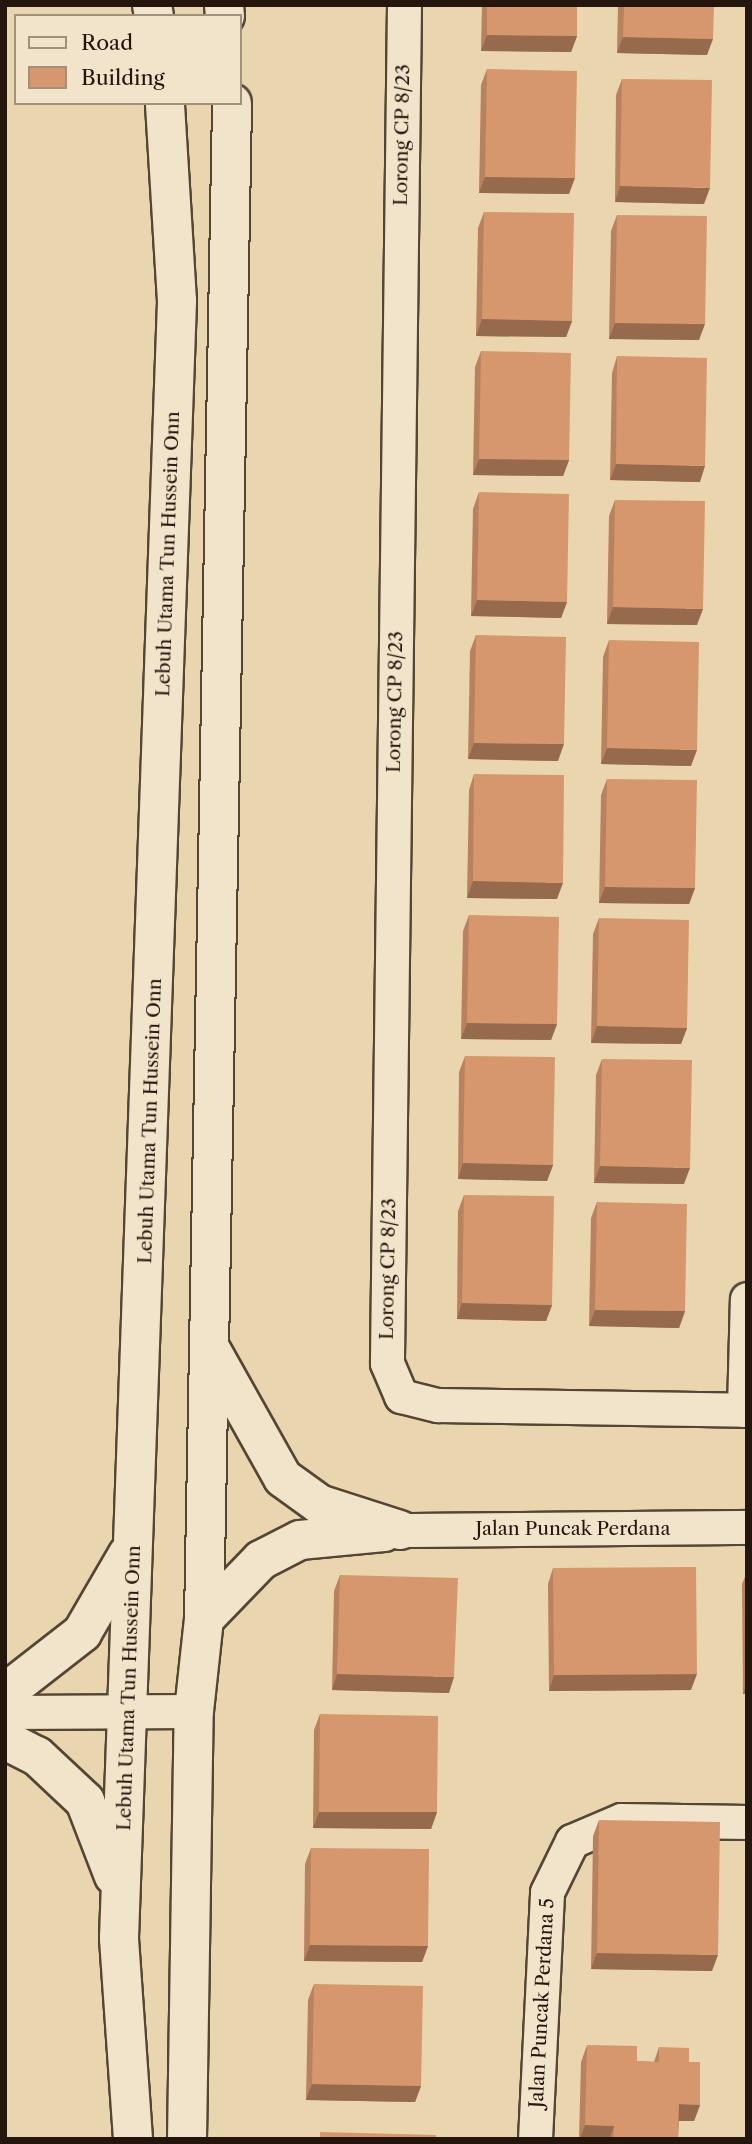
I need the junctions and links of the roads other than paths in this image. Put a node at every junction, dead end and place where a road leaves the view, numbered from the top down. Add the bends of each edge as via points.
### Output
1 (404, 5) edge
2 (165, 105) edge
3 (232, 105) edge
4 (747, 1299) edge
5 (210, 1348) junction
6 (745, 1410) edge
7 (747, 1527) edge
8 (400, 1530) junction
9 (136, 1535) junction
10 (204, 1619) junction
11 (5, 1693) edge
12 (128, 1710) junction
13 (194, 1711) junction
14 (5, 1712) edge
15 (5, 1740) edge
16 (747, 1822) edge
17 (121, 1901) junction
18 (133, 2139) edge
19 (187, 2139) edge
20 (535, 2139) edge

1 - 6 street, Lorong CP 8/23 via 387,1363 401,1396 438,1405
2 - 9 main road, Lebuh Utama Tun Hussein Onn via 177,301
3 - 5 main road
4 - 6 street
5 - 8 main road via 283,1478 319,1504
5 - 10 main road
7 - 8 street, Jalan Puncak Perdana
8 - 10 main road via 300,1540 261,1560
9 - 11 main road via 104,1603 82,1633
9 - 12 main road, Lebuh Utama Tun Hussein Onn
10 - 13 main road
12 - 13 street
12 - 14 street
12 - 17 main road, Lebuh Utama Tun Hussein Onn
13 - 19 main road
15 - 17 main road via 37,1756 85,1801 106,1845
16 - 20 street, Jalan Puncak Perdana 5 via 621,1820 572,1841 547,1892
17 - 18 main road, Lebuh Utama Tun Hussein Onn

